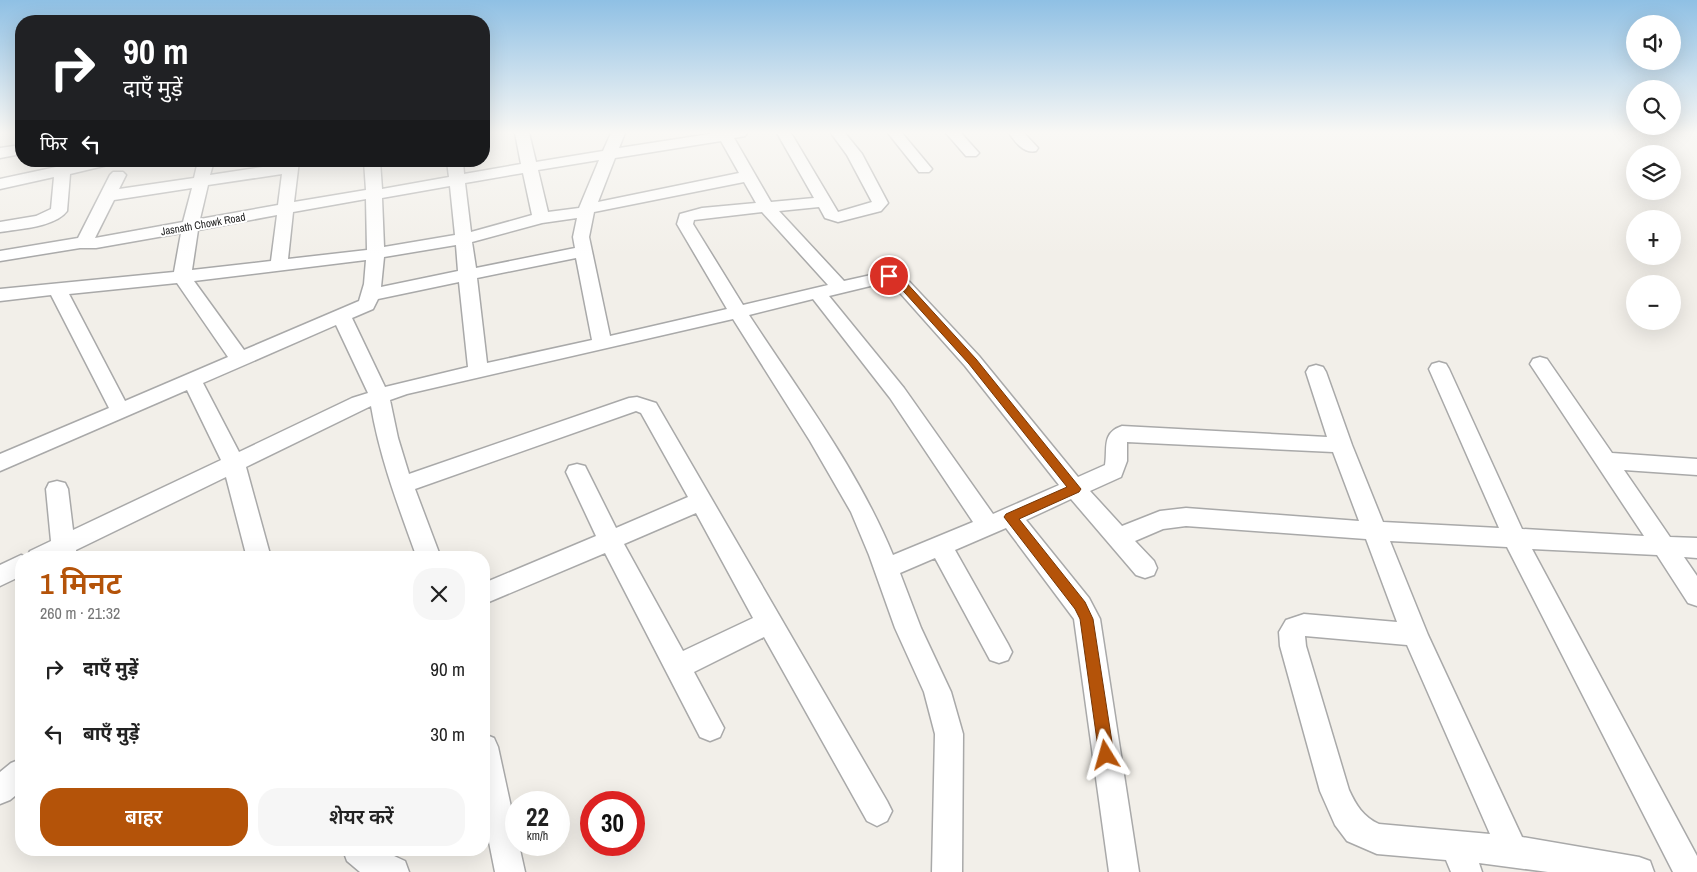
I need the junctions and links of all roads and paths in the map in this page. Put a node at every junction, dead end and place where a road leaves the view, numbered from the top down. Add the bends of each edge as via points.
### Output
1 (37, 174) edge
2 (63, 174) edge
3 (203, 174) edge
4 (244, 174) edge
5 (289, 174) edge
6 (373, 174) edge
7 (456, 174) edge
8 (493, 174) edge
9 (532, 174) edge
10 (601, 174) edge
11 (809, 174) edge
12 (864, 174) edge
13 (118, 175) dead end
14 (748, 176) joint
15 (457, 180) junction
16 (201, 182) junction
17 (0, 184) edge
18 (107, 196) junction
19 (824, 202) junction
20 (766, 207) junction
21 (285, 209) junction
22 (586, 211) junction
23 (542, 218) junction
24 (190, 226) junction
25 (0, 227) edge
26 (463, 238) junction
27 (84, 243) junction
28 (583, 250) junction
29 (375, 253) junction
30 (0, 256) edge
31 (278, 266) junction
32 (467, 275) junction
33 (182, 277) junction
34 (840, 287) junction
35 (57, 289) junction
36 (817, 292) junction
37 (0, 295) edge
38 (371, 295) junction
39 (738, 312) junction
40 (342, 316) junction
41 (602, 344) junction
42 (239, 358) junction
43 (1540, 364) dead end
44 (1439, 369) dead end
45 (478, 371) junction
46 (1316, 372) dead end
47 (191, 379) junction
48 (379, 395) junction
49 (120, 410) junction
50 (1342, 445) junction
51 (1, 460) edge
52 (1606, 461) junction
53 (234, 464) junction
54 (1697, 467) edge
55 (578, 472) dead end
56 (402, 485) junction
57 (57, 489) dead end
58 (1075, 489) junction
59 (701, 501) junction
60 (999, 522) junction
61 (1376, 532) junction
62 (1118, 538) junction
63 (1515, 539) junction
64 (610, 540) junction
65 (940, 546) junction
66 (1663, 546) junction
67 (1697, 548) edge
68 (64, 551) edge
69 (66, 551) edge
70 (257, 551) edge
71 (426, 551) edge
72 (886, 568) junction
73 (1145, 568) dead end
74 (15, 569) edge
75 (0, 576) edge
76 (490, 591) edge
77 (1697, 596) edge
78 (769, 622) junction
79 (1415, 635) junction
80 (999, 652) dead end
81 (678, 667) junction
82 (710, 728) dead end
83 (15, 778) edge
84 (490, 782) edge
85 (0, 790) edge
86 (877, 810) dead end
87 (1512, 851) junction
88 (365, 856) edge
89 (1461, 859) edge
90 (394, 872) edge
91 (510, 872) edge
92 (947, 872) edge
93 (1124, 872) edge
94 (1639, 872) edge
95 (1689, 872) edge

1 - 17 street
2 - 25 street via 57,213
3 - 16 street
4 - 16 street
5 - 21 street
6 - 21 street, Jasnath Chowk Road via 374,193
7 - 15 street
8 - 15 street
9 - 23 street
10 - 22 street
11 - 19 street
12 - 19 street via 880,203 875,208 838,217 830,213
13 - 18 street
14 - 20 street
14 - 22 street
15 - 26 street
15 - 29 street via 374,195
16 - 18 street
16 - 24 street
18 - 27 street
19 - 20 street
20 - 34 street
20 - 39 street via 702,213 690,215 685,220
21 - 24 street, Jasnath Chowk Road
21 - 31 street
22 - 23 street
22 - 28 street via 581,237
23 - 26 street
24 - 27 street, Jasnath Chowk Road
24 - 33 street
26 - 29 street
26 - 32 street
27 - 30 street, Jasnath Chowk Road
28 - 32 street
28 - 41 street
29 - 31 street
29 - 38 street
31 - 33 street
32 - 38 street
32 - 45 street
33 - 35 street
33 - 42 street
34 - 36 street
34 - 58 street via 881,277 896,278 972,361
35 - 37 street
35 - 49 street
36 - 39 street
36 - 60 street
38 - 40 street via 366,305
39 - 41 street
39 - 72 street via 862,511
40 - 42 street
40 - 48 street
41 - 45 street
42 - 47 street
43 - 52 street
44 - 63 street
45 - 48 street
46 - 50 street
47 - 49 street
47 - 53 street
48 - 53 street
48 - 56 street via 387,438
49 - 51 street
50 - 58 street via 1122,434 1116,442 1118,462 1113,471
50 - 61 street
52 - 54 street
52 - 66 street
53 - 69 street
53 - 70 street
55 - 64 street
56 - 59 street via 637,404 649,408
56 - 71 street
57 - 68 street
58 - 60 street
58 - 62 street
59 - 64 street
59 - 78 street
60 - 65 street
60 - 93 street via 1080,606 1087,619
61 - 62 street via 1186,517 1160,520
61 - 63 street
61 - 79 street
62 - 73 street
63 - 66 street
63 - 95 street
64 - 76 street
64 - 81 street
65 - 72 street
65 - 80 street
66 - 67 street
66 - 77 street
72 - 92 street via 946,715 949,734
74 - 75 street
78 - 81 street
78 - 86 street
79 - 87 street
79 - 89 street via 1304,625 1292,632 1293,646 1345,815 1358,830 1377,839
81 - 82 street
83 - 85 street
84 - 91 street
87 - 89 street
87 - 94 street
88 - 90 street via 374,864

